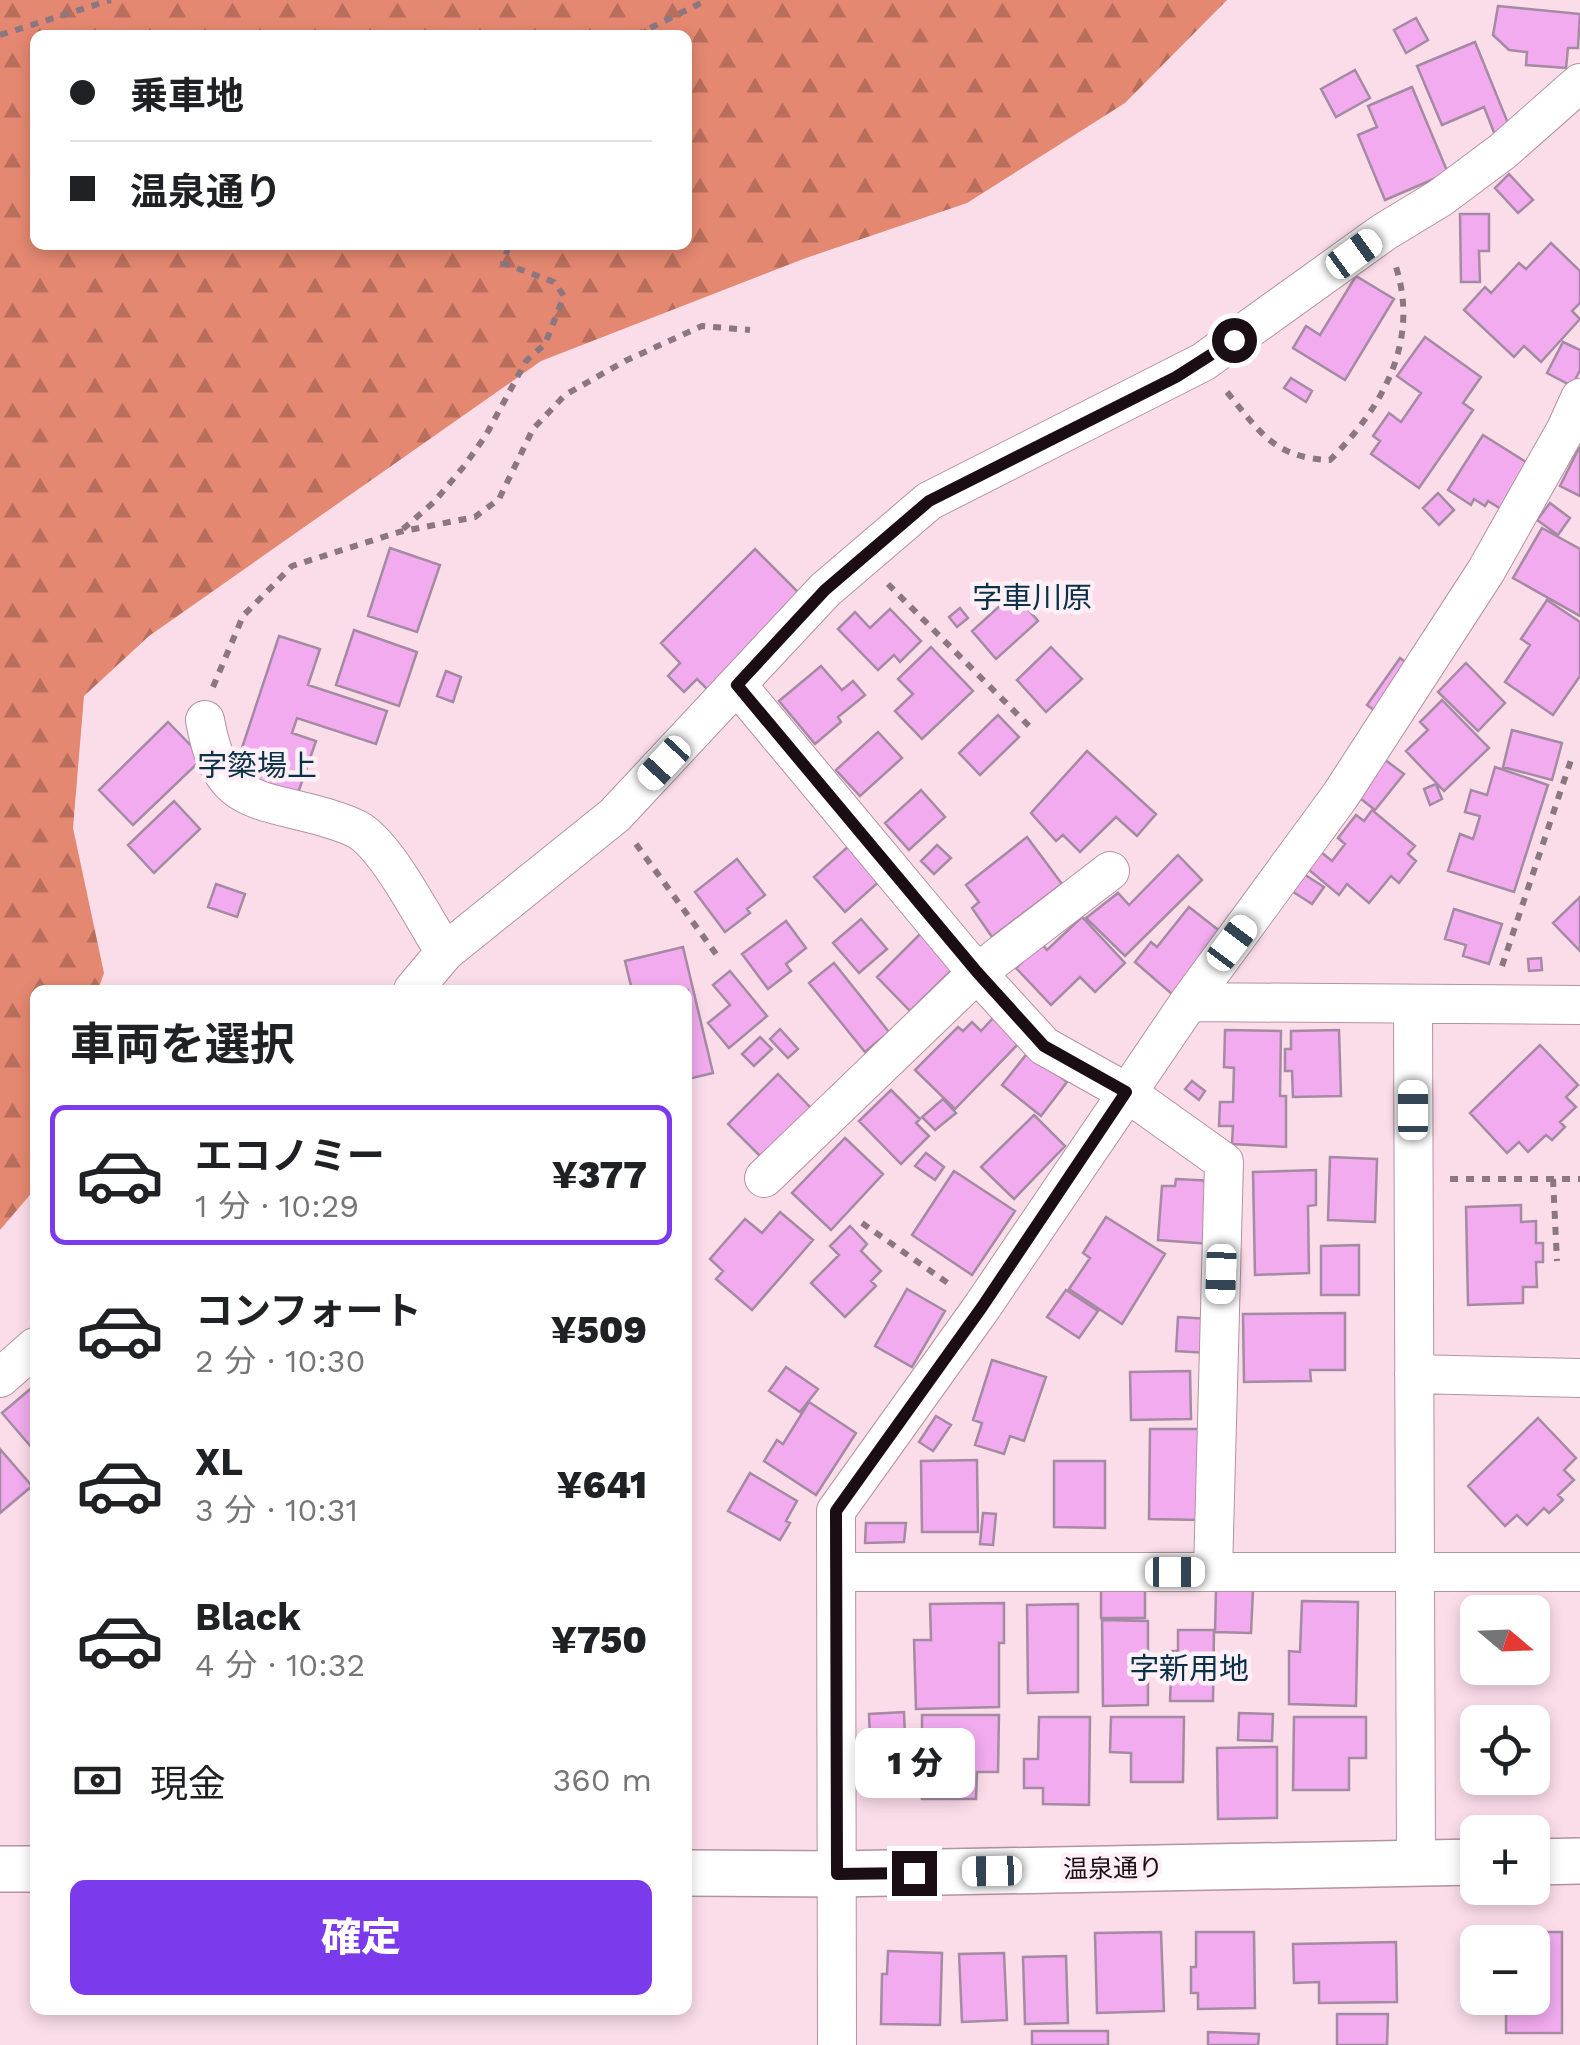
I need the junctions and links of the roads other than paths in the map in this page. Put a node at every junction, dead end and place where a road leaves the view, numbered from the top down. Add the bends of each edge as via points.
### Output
1 (1580, 84) edge
2 (1580, 398) edge
3 (737, 685) junction
4 (205, 720) road end
5 (1110, 872) dead end
6 (444, 952) junction
7 (977, 972) junction
8 (416, 985) edge
9 (1189, 1002) junction
10 (1580, 1004) edge
11 (1412, 1006) junction
12 (1126, 1092) junction
13 (764, 1178) dead end
14 (30, 1351) edge
15 (1414, 1374) junction
16 (0, 1378) edge
17 (1580, 1378) edge
18 (1213, 1571) junction
19 (836, 1572) junction
20 (1580, 1572) edge
21 (1415, 1573) junction
22 (1580, 1861) edge
23 (1416, 1862) junction
24 (1460, 1862) edge
25 (1550, 1862) edge
26 (0, 1869) edge
27 (30, 1870) edge
28 (692, 1874) edge
29 (837, 1874) junction
30 (837, 2045) edge

1 - 3 street via 1440,198 1204,362 929,501 825,590
2 - 9 street via 1486,571 1340,796
3 - 6 street via 615,815
3 - 7 street
4 - 6 street via 211,754 236,791 362,832 379,848
5 - 7 street
6 - 8 street
7 - 12 street via 1044,1046
7 - 13 street
9 - 11 street
9 - 12 street
10 - 11 street
11 - 15 street
12 - 18 street via 1224,1162
12 - 19 street via 836,1511
14 - 16 street
15 - 17 street
15 - 21 street
18 - 19 street
18 - 21 street
19 - 29 street
20 - 21 street
21 - 23 street
22 - 25 street
23 - 24 street, 温泉通り
23 - 29 street, 温泉通り
26 - 27 street
28 - 29 street, 温泉通り
29 - 30 street

